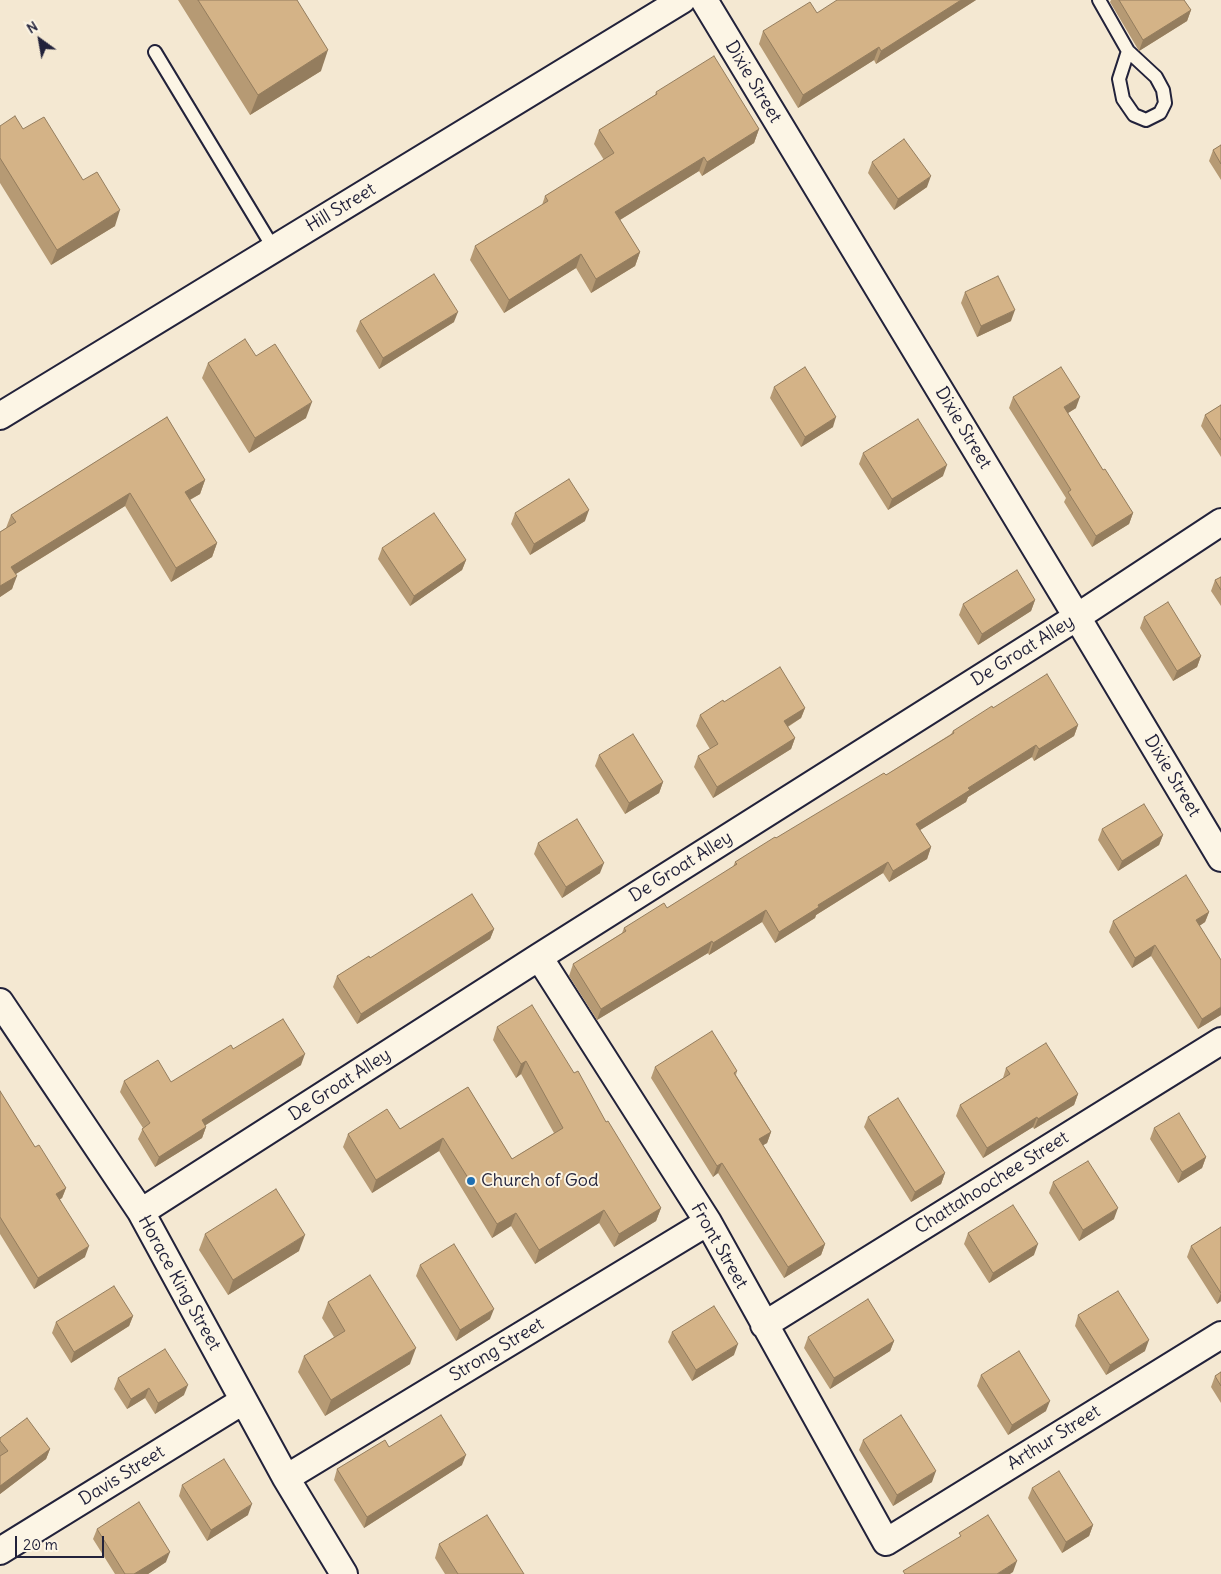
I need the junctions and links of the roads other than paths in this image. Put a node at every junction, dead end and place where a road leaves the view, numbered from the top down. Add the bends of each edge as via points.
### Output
1 (682, 0) edge
2 (704, 0) edge
3 (1099, 0) edge
4 (1128, 51) junction
5 (155, 52) dead end
6 (274, 249) junction
7 (0, 416) edge
8 (1221, 522) edge
9 (1077, 617) junction
10 (1221, 858) edge
11 (539, 957) junction
12 (0, 1002) edge
13 (1221, 1041) edge
14 (141, 1212) junction
15 (708, 1222) junction
16 (764, 1325) junction
17 (1221, 1335) edge
18 (243, 1401) junction
19 (286, 1478) junction
20 (886, 1542) joint
21 (0, 1551) edge
22 (344, 1574) edge

1 - 6 street, Hill Street
2 - 9 street, Dixie Street
3 - 4 lane
4 - 4 lane via 1156,77 1163,90 1165,103 1160,113 1146,120 1134,116 1124,99 1119,79
5 - 6 lane
6 - 7 street, Hill Street
8 - 9 street, De Groat Alley
9 - 10 street, Dixie Street
9 - 11 street, De Groat Alley
11 - 14 street, De Groat Alley
11 - 15 street, Front Street
12 - 14 street, Horace King Street
13 - 16 street, Chattahoochee Street
14 - 18 street, Horace King Street
15 - 16 street, Front Street
15 - 19 street, Strong Street
16 - 20 street, Front Street
17 - 20 street, Arthur Street
18 - 19 street, Horace King Street
18 - 21 street, Davis Street
19 - 22 street, Horace King Street

